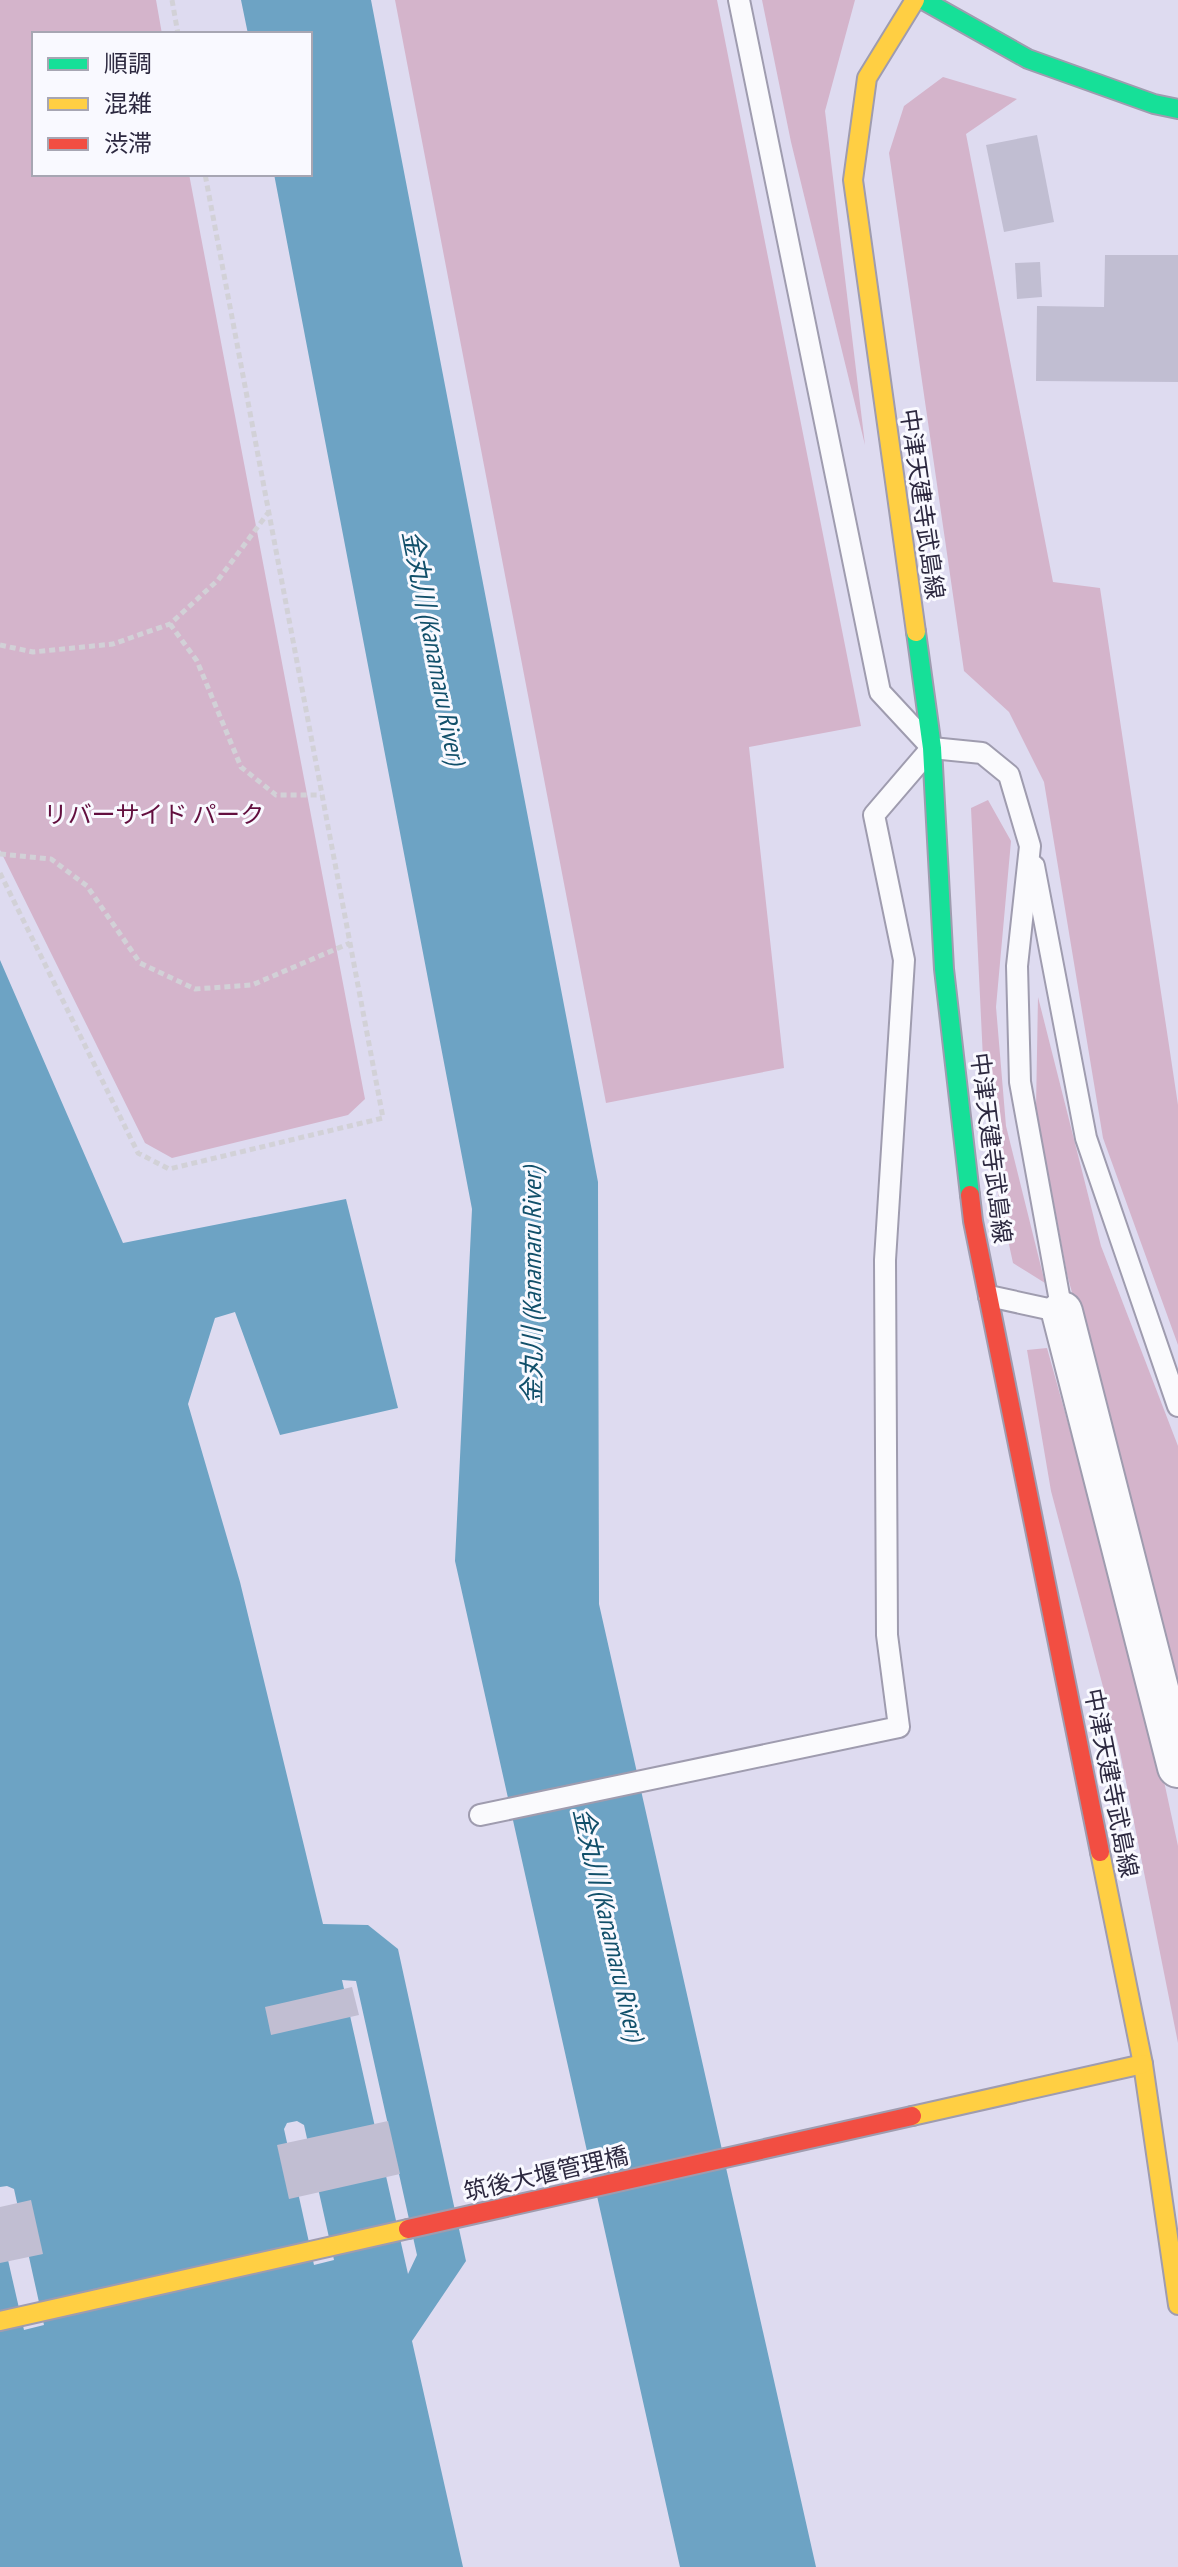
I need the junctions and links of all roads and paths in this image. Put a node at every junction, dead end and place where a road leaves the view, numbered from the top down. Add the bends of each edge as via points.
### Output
1 (172, 0) edge
2 (739, 0) edge
3 (915, 0) edge
4 (923, 0) edge
5 (178, 32) edge
6 (1178, 109) edge
7 (205, 176) edge
8 (268, 513) junction
9 (170, 624) junction
10 (0, 645) edge
11 (932, 748) junction
12 (322, 795) junction
13 (1030, 846) junction
14 (0, 854) edge
15 (0, 873) edge
16 (350, 943) junction
17 (989, 1296) junction
18 (1062, 1312) junction
19 (1178, 1406) edge
20 (1178, 1767) edge
21 (480, 1815) dead end
22 (1143, 2064) junction
23 (1178, 2305) edge
24 (0, 2321) edge

1 - 5 path
2 - 11 lane via 880,692
3 - 11 main road, 中津天建寺武島線 via 867,78 853,180
4 - 6 main road via 1028,59
7 - 8 path
8 - 9 path via 218,580
8 - 12 path
9 - 10 path via 113,644 33,652
9 - 12 path via 197,661 241,767 276,795
11 - 13 lane via 982,753 1009,775
11 - 17 main road, 中津天建寺武島線 via 944,969 973,1221
11 - 21 lane via 874,815 904,960 885,1260 887,1635 899,1727
12 - 16 path
13 - 18 lane via 1017,966 1020,1082
13 - 19 lane via 1086,1138
14 - 16 path via 51,859 87,886 140,963 195,989 252,985
15 - 16 path via 138,1153 169,1169 383,1118
17 - 18 lane
17 - 22 main road, 中津天建寺武島線
18 - 20 street
22 - 23 main road, 中津天建寺武島線
22 - 24 main road, 筑後大堰管理橋

